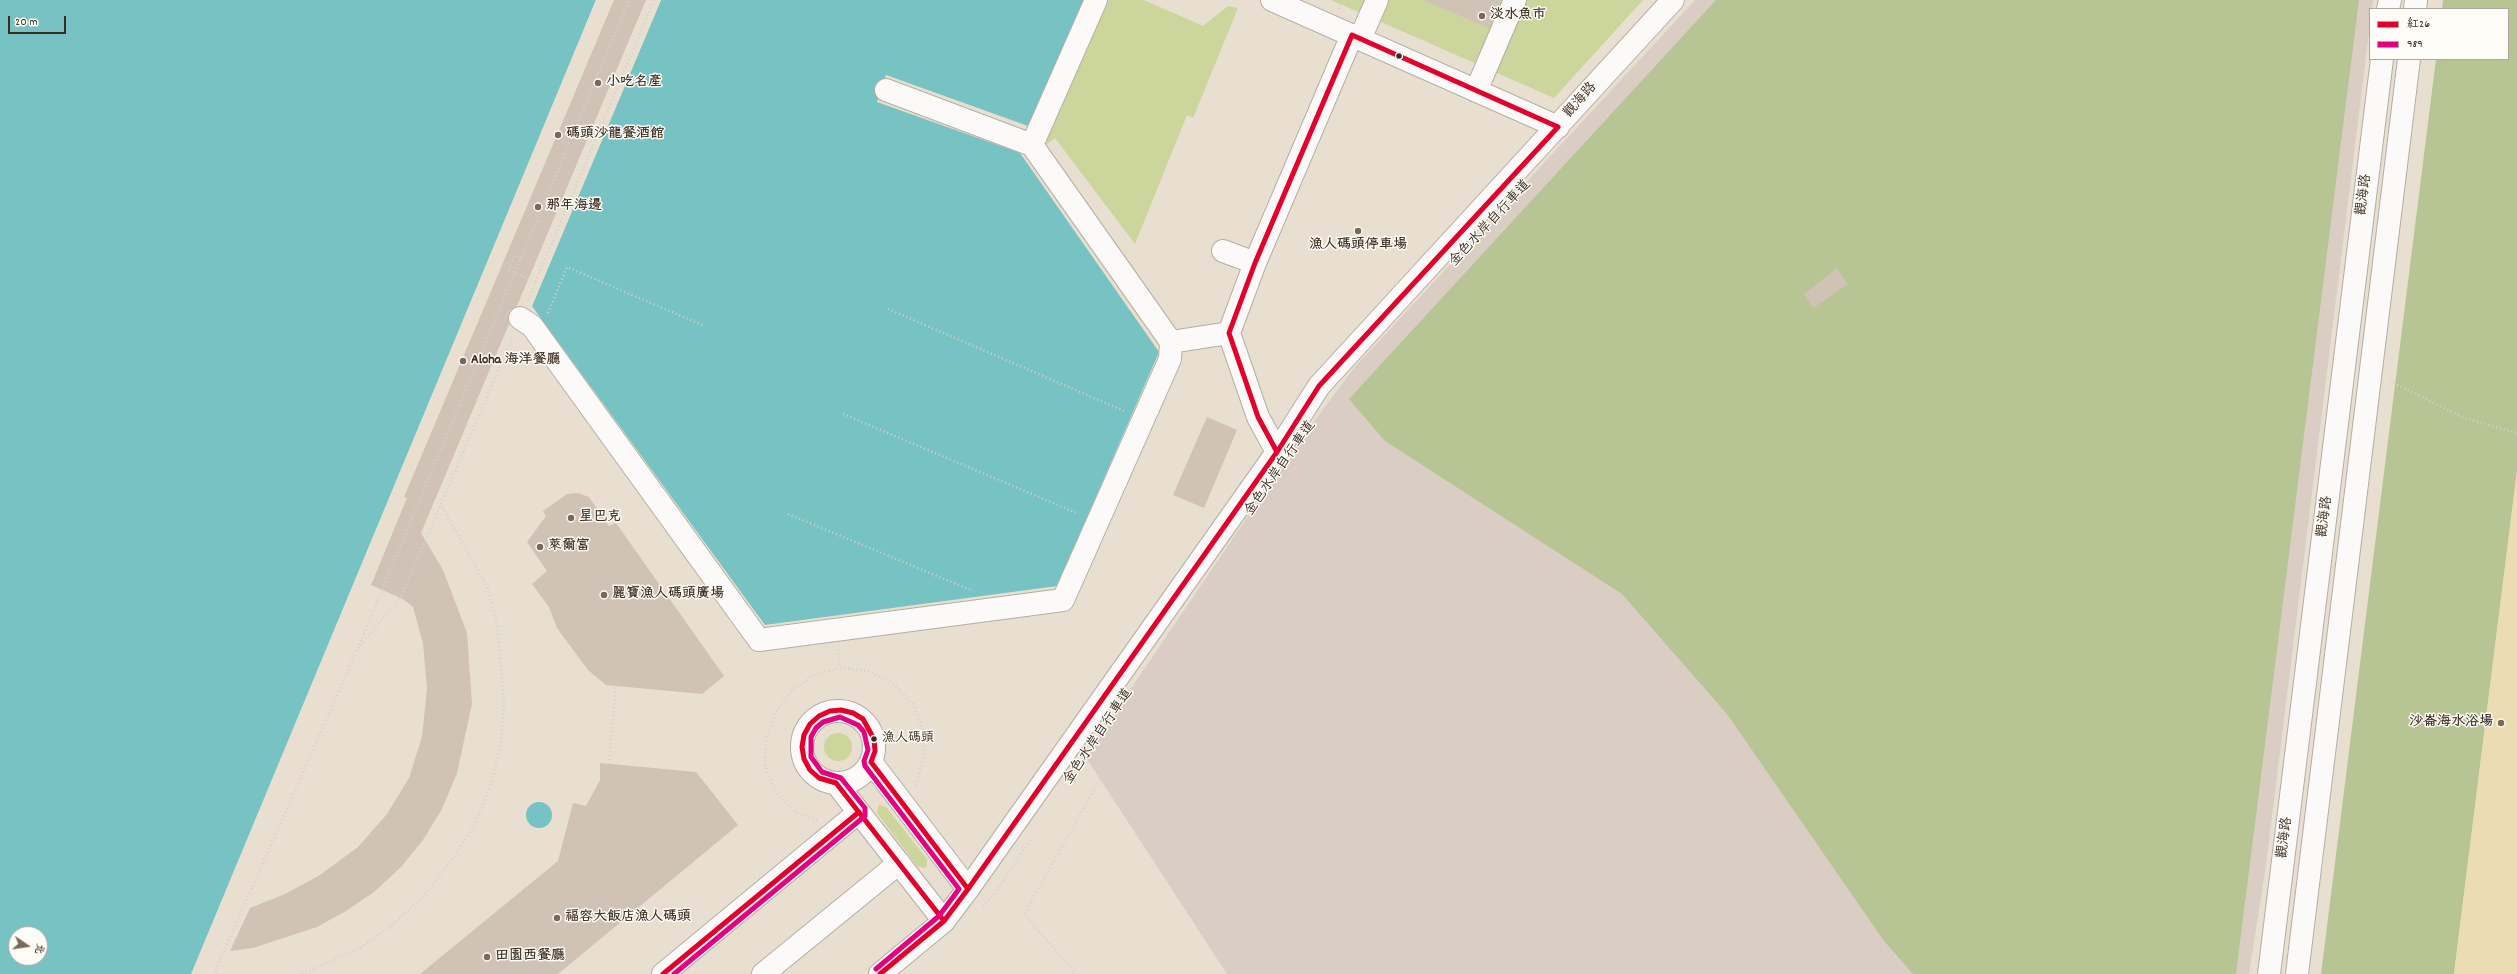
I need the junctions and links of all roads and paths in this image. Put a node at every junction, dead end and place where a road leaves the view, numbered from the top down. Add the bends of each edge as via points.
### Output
1 (629, 0) edge
2 (654, 0) edge
3 (1096, 0) edge
4 (1272, 0) edge
5 (1377, 0) edge
6 (1515, 0) edge
7 (1699, 0) edge
8 (1681, 6) edge
9 (1356, 37) junction
10 (2382, 60) edge
11 (2409, 60) edge
12 (886, 90) dead end
13 (1476, 90) junction
14 (1558, 127) junction
15 (1032, 145) junction
16 (1223, 251) dead end
17 (520, 257) junction
18 (1255, 263) junction
19 (536, 282) dead end
20 (888, 309) dead end
21 (547, 316) dead end
22 (520, 318) junction
23 (702, 325) dead end
24 (1229, 333) junction
25 (1171, 351) junction
26 (2371, 372) junction
27 (843, 414) dead end
28 (1132, 414) dead end
29 (2516, 433) edge
30 (1277, 452) junction
31 (441, 504) junction
32 (788, 514) dead end
33 (1087, 518) dead end
34 (977, 593) dead end
35 (358, 648) junction
36 (616, 686) dead end
37 (1320, 729) dead end
38 (1392, 760) junction
39 (872, 762) junction
40 (609, 764) dead end
41 (836, 783) junction
42 (915, 786) dead end
43 (859, 812) junction
44 (822, 822) dead end
45 (1033, 835) dead end
46 (1534, 845) junction
47 (899, 863) junction
48 (968, 889) junction
49 (979, 910) dead end
50 (944, 920) junction
51 (1644, 958) junction
52 (217, 974) edge
53 (302, 974) edge
54 (663, 974) edge
55 (763, 974) edge
56 (880, 974) edge
57 (1076, 974) edge
58 (1396, 974) edge
59 (1508, 974) edge
60 (1638, 974) edge
61 (1655, 974) edge
62 (1890, 974) edge
63 (2269, 974) edge
64 (2297, 974) edge

1 - 17 path
2 - 22 path
3 - 15 street
4 - 9 street
5 - 9 street
6 - 13 street
7 - 8 path
8 - 14 street, 觀海路
9 - 13 street
9 - 18 street
10 - 63 street, 觀海路
11 - 26 street, 觀海路
12 - 15 street
13 - 14 street
14 - 30 street, 觀海路 via 1319,386
15 - 25 street
16 - 18 street
17 - 19 path via 515,255 508,270
17 - 35 path
18 - 24 street
20 - 28 path
21 - 23 path via 567,267
22 - 25 street via 532,326 759,640 1063,600
22 - 31 path
24 - 25 street
24 - 30 street via 1258,417
26 - 29 path via 2462,417
26 - 64 street, 觀海路
27 - 33 path
30 - 48 street, 觀海路
31 - 35 path via 401,597
31 - 53 path via 488,590 498,625 504,703 501,740 492,782 476,822 454,857 427,892 396,922 360,948
32 - 34 path
35 - 52 path via 216,969
36 - 40 path
37 - 38 path
38 - 46 path via 1462,794
38 - 58 path
39 - 41 street via 864,773 854,780
39 - 41 street via 875,751 874,739 863,720 842,710 830,711 819,716 810,724 804,735 804,759 810,770 819,778
39 - 48 street
41 - 43 street
42 - 44 path via 924,759 924,738 913,704 893,683 868,671 840,668 814,675 791,691 775,713 766,739 765,762 768,776 780,798 799,814
43 - 47 street
43 - 54 street
45 - 49 path via 994,894
46 - 51 path via 1600,892
46 - 59 path
47 - 50 street
47 - 55 street
48 - 50 street, 觀海路
50 - 56 street, 觀海路
51 - 60 path
51 - 61 path
57 - 62 path via 1024,914 1101,778 1169,713 1388,676 1549,684 1611,622 1712,730

